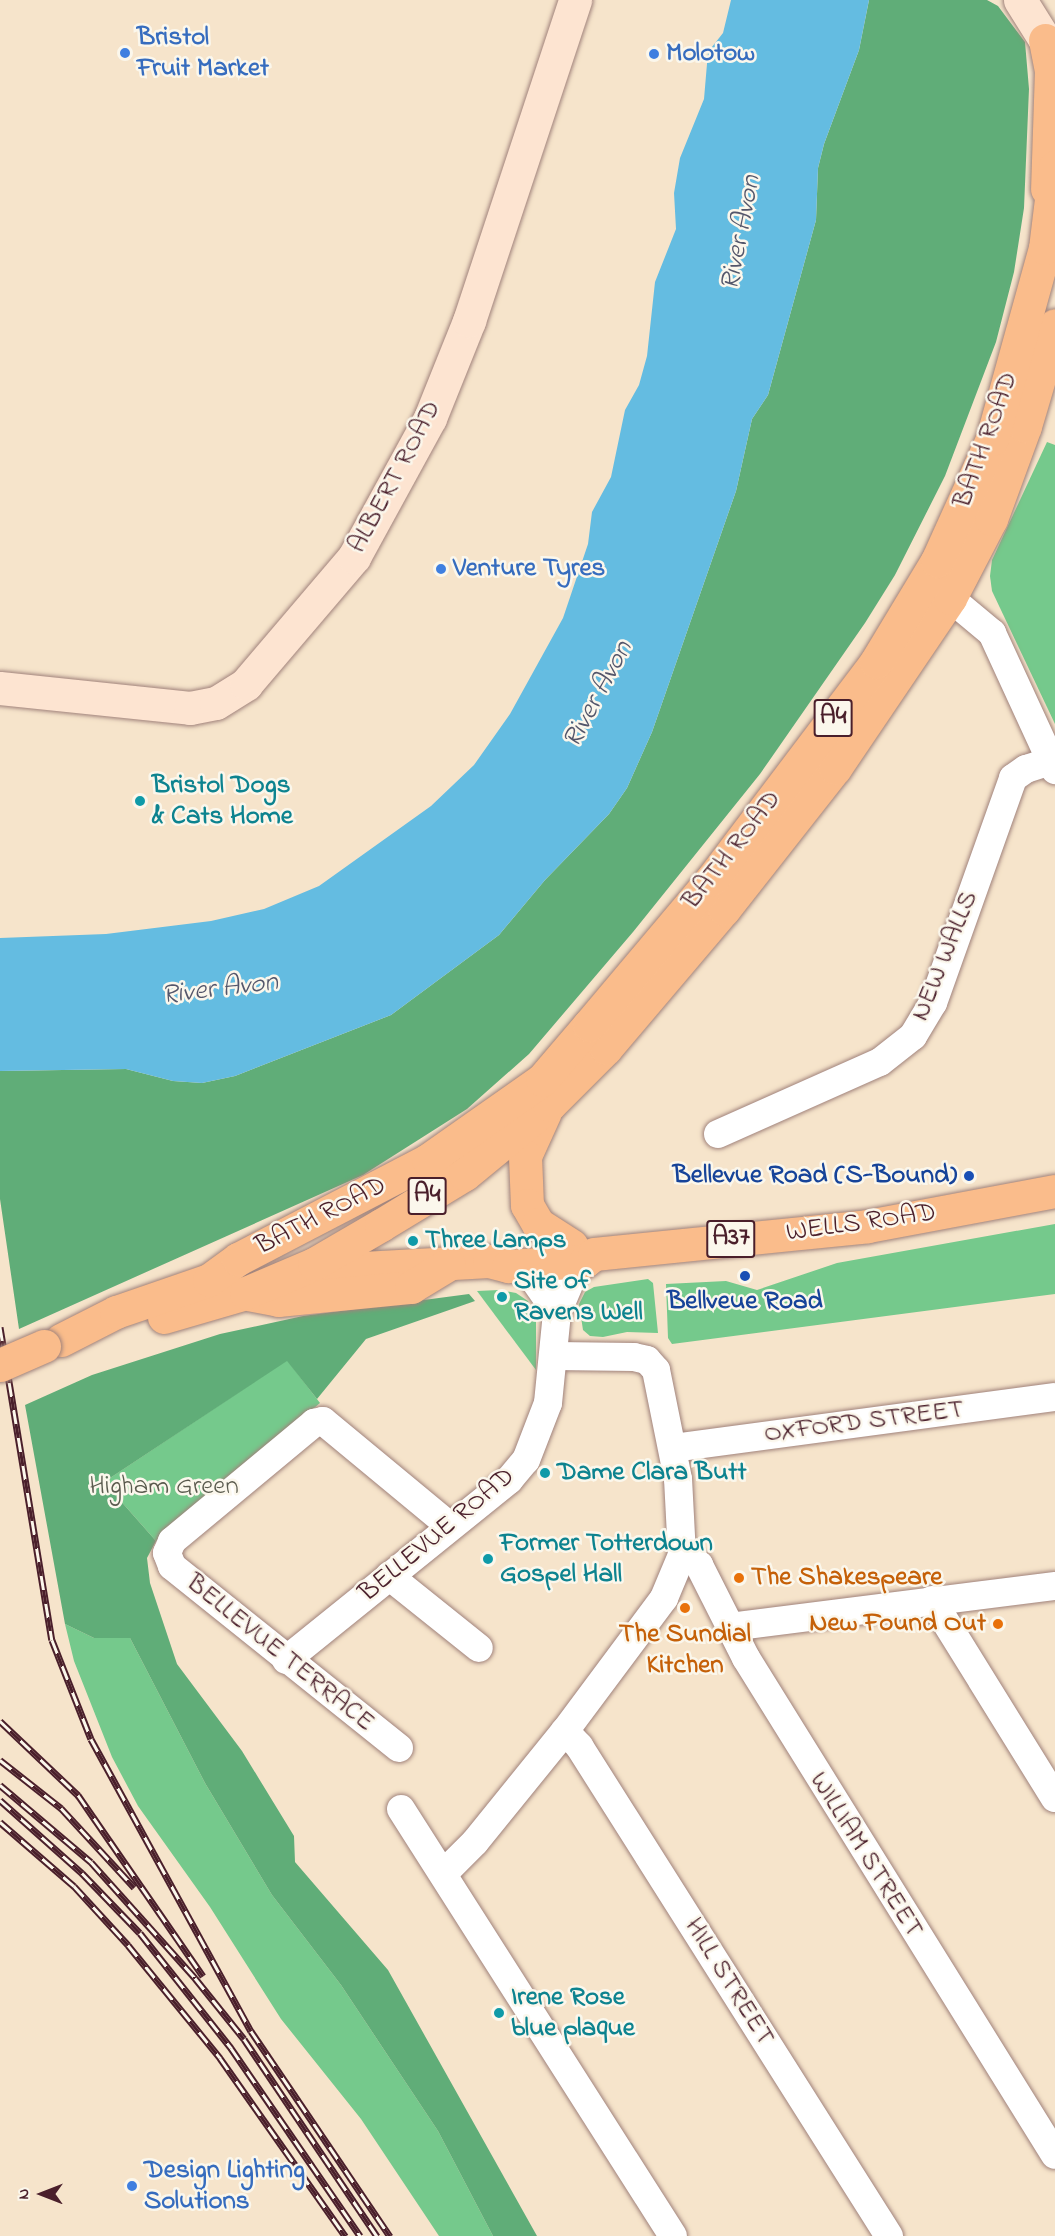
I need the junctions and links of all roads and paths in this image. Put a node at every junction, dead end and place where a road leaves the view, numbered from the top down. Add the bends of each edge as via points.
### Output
1 (575, 0) edge
2 (1020, 0) edge
3 (1045, 40) joint
4 (1055, 167) edge
5 (1045, 248) junction
6 (1055, 325) edge
7 (950, 598) junction
8 (0, 688) edge
9 (1053, 765) edge
10 (549, 1105) junction
11 (718, 1134) dead end
12 (1055, 1191) edge
13 (582, 1254) junction
14 (489, 1261) junction
15 (452, 1263) junction
16 (524, 1265) junction
17 (296, 1272) junction
18 (209, 1280) junction
19 (246, 1293) junction
20 (557, 1313) junction
21 (53, 1343) junction
22 (555, 1356) junction
23 (0, 1365) edge
24 (1055, 1398) edge
25 (673, 1448) junction
26 (450, 1526) junction
27 (682, 1555) junction
28 (390, 1576) junction
29 (1055, 1587) edge
30 (932, 1600) junction
31 (730, 1627) junction
32 (479, 1648) dead end
33 (286, 1660) junction
34 (565, 1731) junction
35 (399, 1748) dead end
36 (1055, 1798) edge
37 (401, 1809) dead end
38 (445, 1872) junction
39 (1055, 2155) edge
40 (673, 2236) edge
41 (889, 2236) edge

1 - 8 street, ALBERT ROAD via 470,321 430,418 354,557 246,684 216,703 190,708
2 - 3 street
3 - 5 highway, BATH ROAD / A4 via 1051,70
4 - 5 highway, BATH ROAD / A4
5 - 18 highway, BATH ROAD / A4 via 992,439 938,561 876,662 712,879 534,1086 428,1160 238,1259
6 - 7 highway, BATH ROAD / A4 via 1025,426 991,519
7 - 9 street via 992,633
7 - 10 highway, BATH ROAD / A4 via 835,768 724,909 606,1048
9 - 11 street, NEW WALLS via 1026,769 1013,778 933,1003 913,1036 880,1062
10 - 13 highway via 525,1156 527,1205 538,1224
10 - 17 highway, BATH ROAD / A4 via 465,1173
12 - 13 highway, WELLS ROAD / A37 via 868,1226
13 - 14 highway, WELLS ROAD / A37 via 507,1250
13 - 16 highway, WELLS ROAD / A37
13 - 20 street, BELLEVUE ROAD
14 - 15 highway, WELLS ROAD / A37
14 - 16 highway, WELLS ROAD / A37
15 - 17 highway, WELLS ROAD / A37
15 - 19 highway, A37 via 411,1287 278,1300
16 - 20 street
17 - 18 highway, BATH ROAD / A4
17 - 19 highway, BATH ROAD / A4
18 - 21 highway, BATH ROAD / A4 via 117,1312
19 - 21 highway, BATH ROAD / A4 via 182,1313
20 - 22 street, BELLEVUE ROAD
21 - 23 highway, BATH ROAD / A4, bridge
22 - 25 street via 647,1360 656,1370
22 - 26 street, BELLEVUE ROAD via 548,1403 526,1460 509,1480
24 - 25 street, OXFORD STREET
25 - 27 street via 683,1528
26 - 28 street, BELLEVUE ROAD
26 - 33 street, BELLEVUE TERRACE via 323,1421 314,1423 172,1541 167,1553 172,1566
27 - 31 street, WILLIAM STREET via 699,1565
27 - 34 street via 664,1598
28 - 32 street
28 - 33 street, BELLEVUE ROAD
29 - 30 street
30 - 31 street
30 - 36 street
31 - 39 street, WILLIAM STREET via 892,1898
33 - 35 street, BELLEVUE TERRACE
34 - 38 street via 475,1842
34 - 41 street, HILL STREET via 579,1746
37 - 38 street
38 - 40 street

